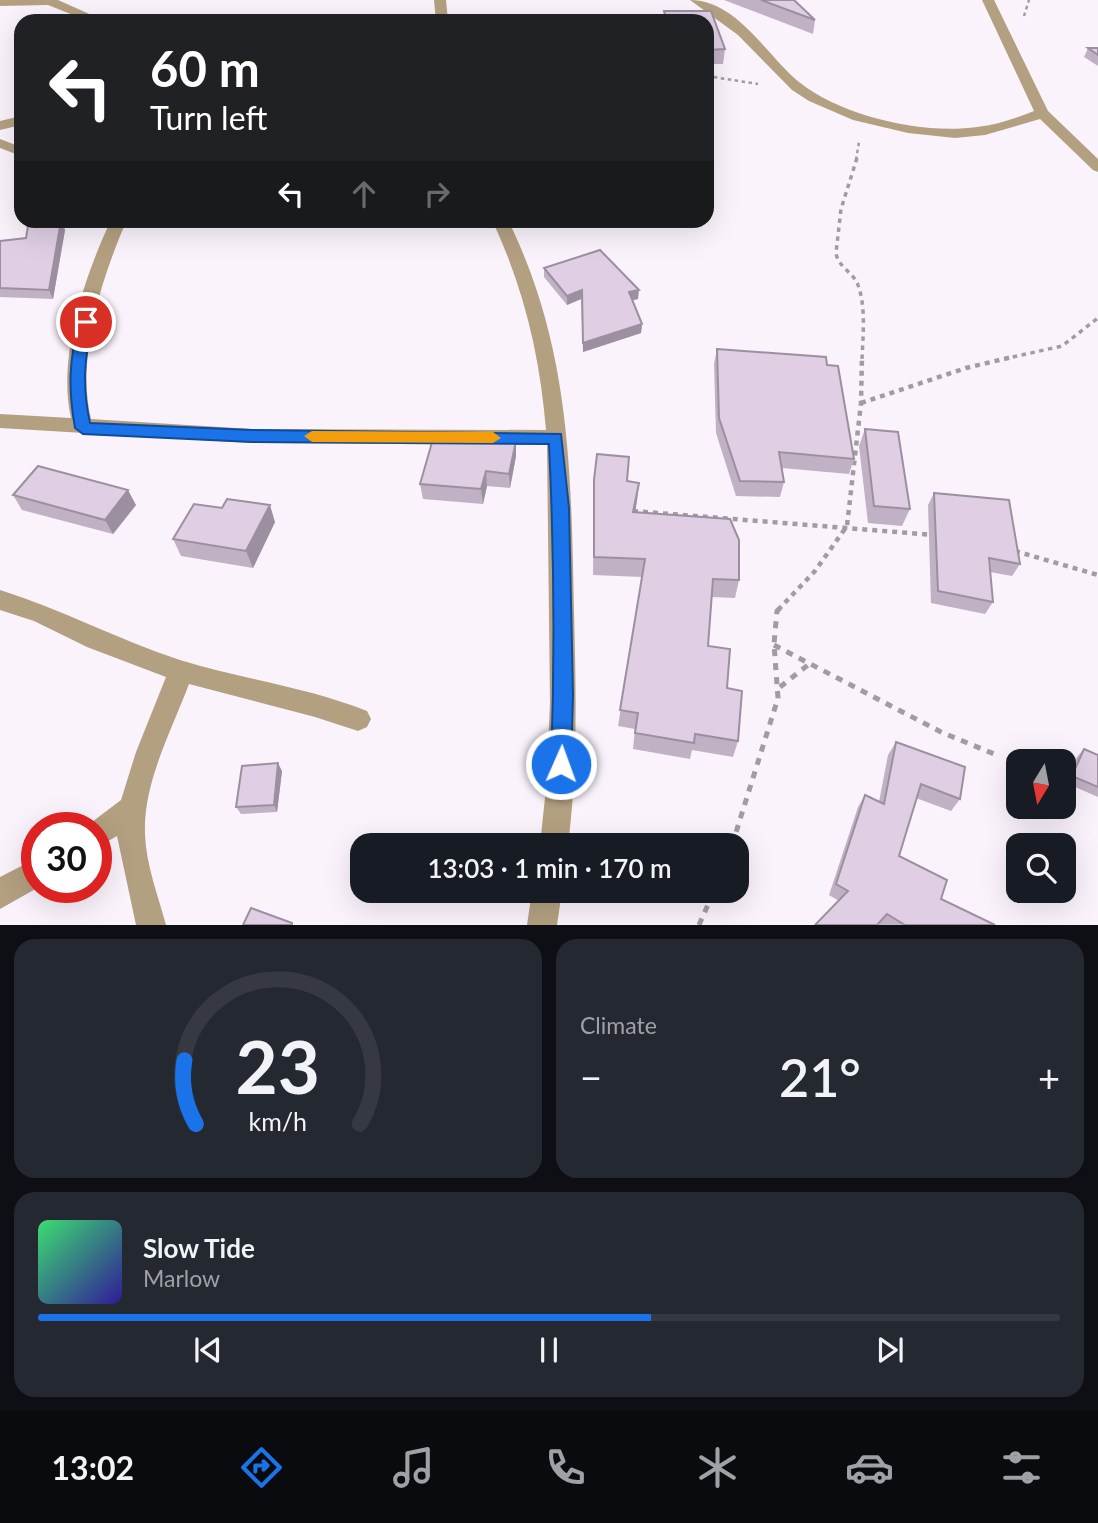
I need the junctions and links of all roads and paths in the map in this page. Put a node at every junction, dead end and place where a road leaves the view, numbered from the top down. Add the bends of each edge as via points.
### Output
1 (50, 0) edge
2 (696, 0) edge
3 (988, 0) edge
4 (0, 2) edge
5 (83, 14) edge
6 (714, 14) edge
7 (722, 14) junction
8 (844, 110) junction
9 (1042, 113) junction
10 (1091, 152) edge
11 (1098, 167) edge
12 (116, 228) edge
13 (504, 228) edge
14 (1098, 318) edge
15 (860, 403) junction
16 (0, 422) edge
17 (83, 428) junction
18 (556, 438) junction
19 (625, 511) edge
20 (848, 526) junction
21 (947, 537) edge
22 (1013, 550) edge
23 (1098, 575) edge
24 (0, 600) edge
25 (774, 644) junction
26 (813, 661) junction
27 (181, 671) junction
28 (779, 687) junction
29 (358, 719) dead end
30 (999, 757) dead end
31 (134, 807) junction
32 (112, 823) edge
33 (556, 833) edge
34 (736, 833) edge
35 (21, 882) edge
36 (0, 894) edge
37 (545, 903) edge
38 (709, 903) edge
39 (151, 925) edge
40 (542, 925) edge
41 (699, 925) edge

1 - 4 street
1 - 5 street
2 - 7 street
3 - 9 street
6 - 7 path
7 - 8 street via 796,87
8 - 9 street via 879,122 945,133 974,132
8 - 15 path via 856,128 858,153 841,209 836,253 855,277 861,295
9 - 10 street
10 - 11 street
12 - 17 street via 78,353 76,392
13 - 18 street via 528,284 545,355
14 - 15 path via 1062,346 966,368
15 - 20 path
16 - 17 street
17 - 18 street via 252,436
18 - 33 street via 563,695
19 - 20 path
20 - 21 path
20 - 25 path via 815,571 777,611
22 - 23 path
24 - 27 street
25 - 26 path
25 - 28 path
26 - 28 path
26 - 30 path via 934,731
27 - 29 street
27 - 31 street via 147,756
28 - 34 path
31 - 32 street
31 - 39 street via 131,833
35 - 36 street
37 - 40 street
38 - 41 path

